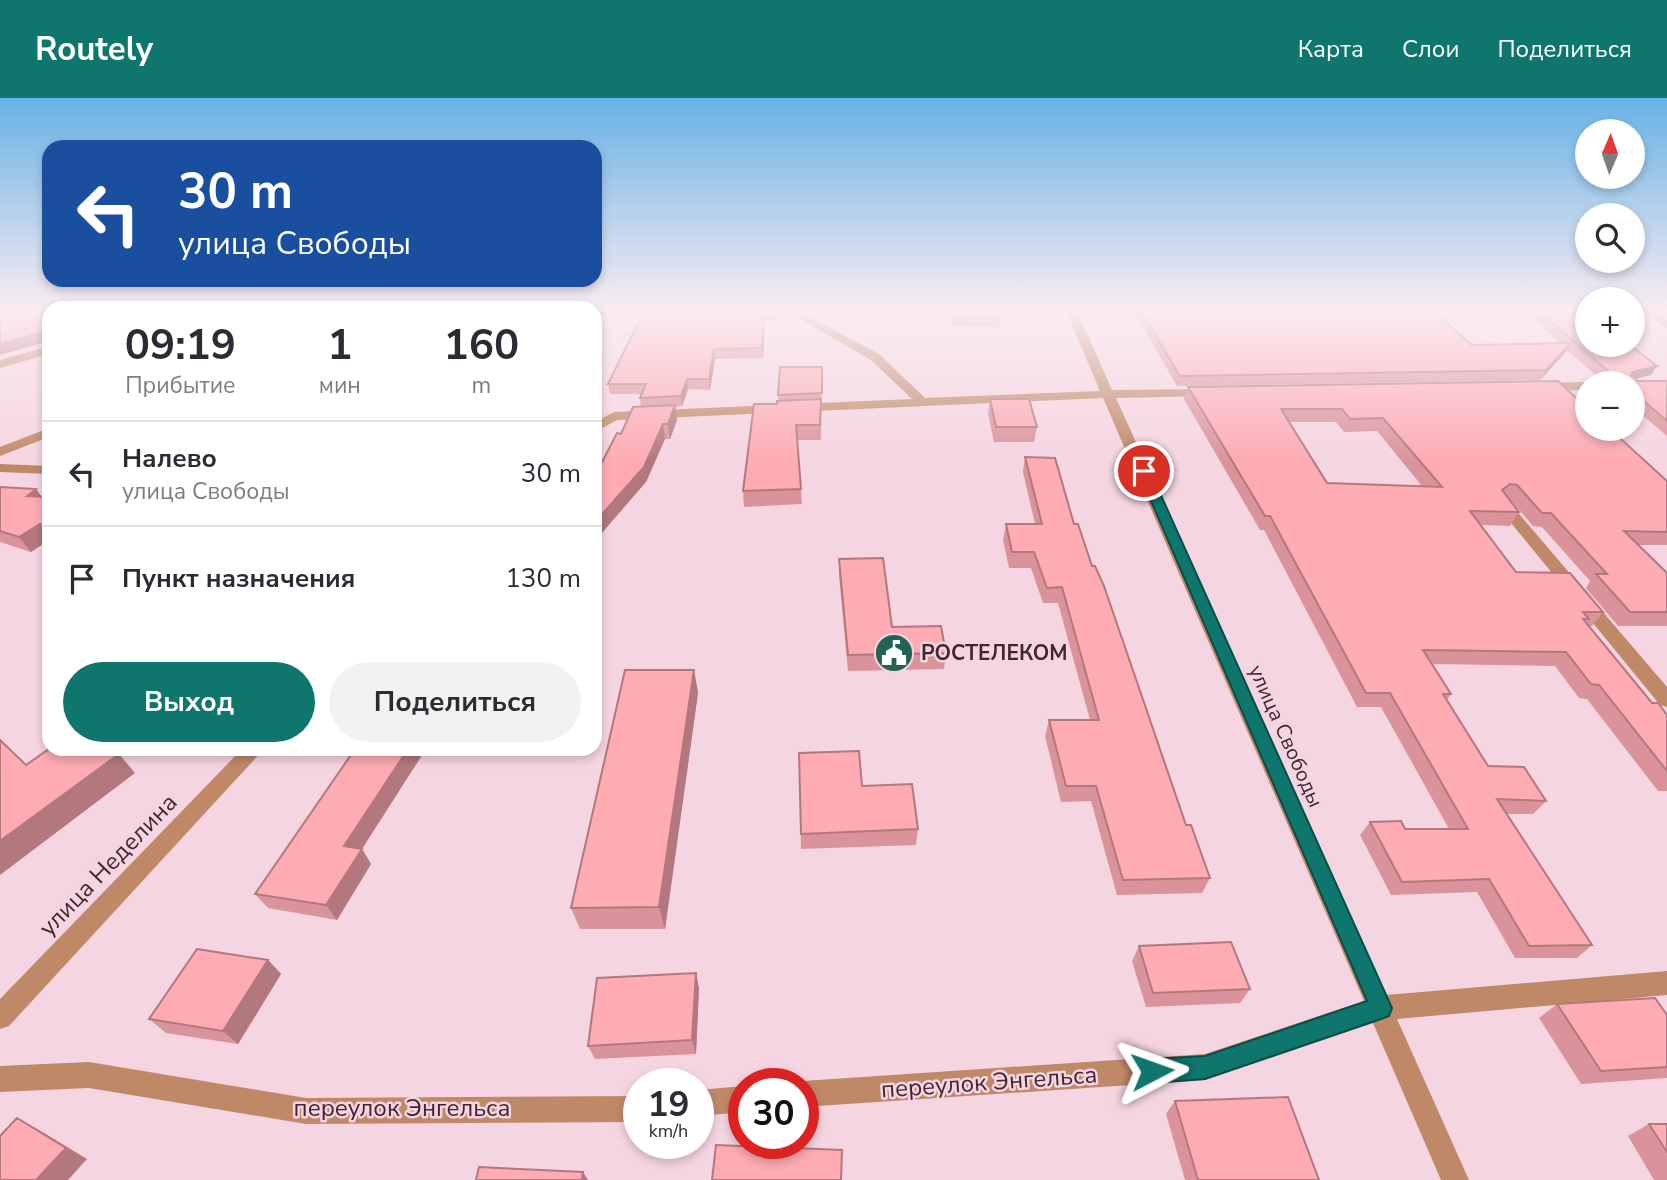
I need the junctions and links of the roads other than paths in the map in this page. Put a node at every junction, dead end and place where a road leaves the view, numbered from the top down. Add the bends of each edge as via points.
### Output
1 (880, 361) edge
2 (1095, 361) edge
3 (1575, 386) edge
4 (1529, 387) edge
5 (1222, 392) edge
6 (1110, 394) junction
7 (923, 403) junction
8 (602, 424) edge
9 (42, 435) edge
10 (0, 452) edge
11 (0, 468) edge
12 (42, 470) edge
13 (1503, 504) edge
14 (1667, 700) edge
15 (247, 756) edge
16 (1667, 983) edge
17 (1381, 1008) junction
18 (0, 1017) edge
19 (0, 1079) edge
20 (819, 1093) edge
21 (623, 1109) edge
22 (1455, 1180) edge

1 - 7 street
2 - 6 street, улица Свободы
3 - 4 street
5 - 6 street
6 - 7 street
6 - 17 street, улица Свободы
7 - 8 street via 614,416
9 - 10 street
11 - 12 street
13 - 14 street
15 - 18 street, улица Неделина
16 - 17 street, переулок Энгельса
17 - 20 street, переулок Энгельса via 1205,1068
17 - 22 street, улица Свободы
19 - 21 street, переулок Энгельса via 89,1075 306,1111

